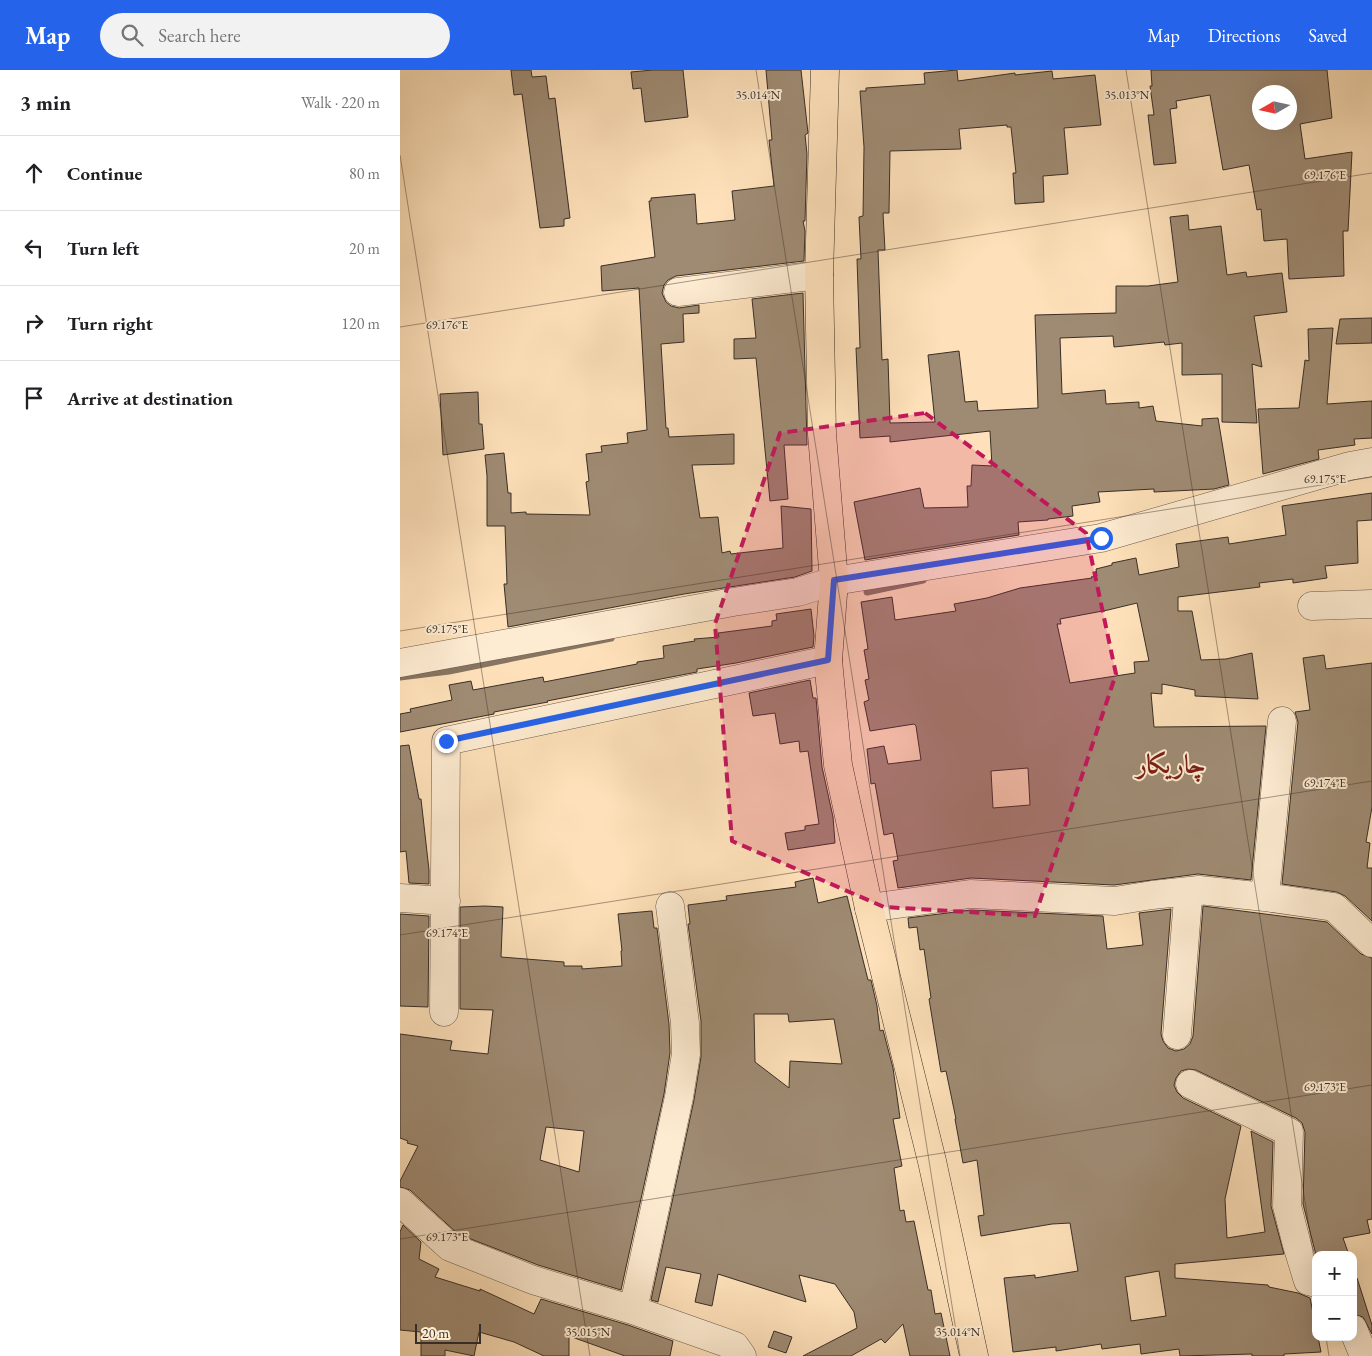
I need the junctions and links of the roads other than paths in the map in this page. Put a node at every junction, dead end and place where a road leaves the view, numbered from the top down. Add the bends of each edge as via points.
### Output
1 (825, 70) edge
2 (819, 274) junction
3 (678, 292) dead end
4 (1372, 462) edge
5 (834, 580) junction
6 (1372, 604) edge
7 (1312, 606) dead end
8 (828, 660) junction
9 (400, 663) edge
10 (1282, 720) dead end
11 (1199, 890) junction
12 (1265, 897) junction
13 (400, 898) edge
14 (446, 901) junction
15 (670, 906) dead end
16 (870, 908) junction
17 (1372, 943) edge
18 (444, 1012) dead end
19 (1177, 1035) dead end
20 (1190, 1084) dead end
21 (401, 1206) edge
22 (1312, 1282) edge
23 (633, 1310) junction
24 (1357, 1339) edge
25 (742, 1356) edge
26 (974, 1356) edge
27 (1364, 1356) edge

1 - 2 main road
2 - 3 street
2 - 5 main road via 822,434
4 - 5 street via 1101,538
5 - 8 main road
5 - 9 street via 798,592
6 - 7 street
8 - 14 street via 446,741
8 - 16 main road via 838,765
10 - 12 street
11 - 12 street
11 - 16 street via 1115,902 970,894
11 - 19 street via 1188,898
12 - 17 street via 1334,908
13 - 14 street
14 - 18 street
15 - 23 street via 686,1054
16 - 26 main road via 932,1161
20 - 22 street via 1289,1132 1287,1206 1308,1281
21 - 23 street via 450,1247 534,1280
23 - 25 street via 735,1346
24 - 27 street

